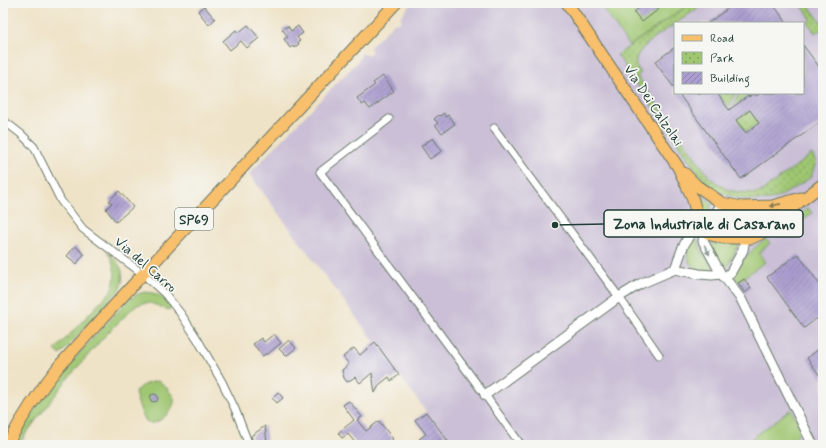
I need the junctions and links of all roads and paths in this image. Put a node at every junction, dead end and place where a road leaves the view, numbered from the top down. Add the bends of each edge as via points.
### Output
1 (396, 3) edge
2 (566, 3) edge
3 (389, 119) dead end
4 (3, 120) edge
5 (494, 128) dead end
6 (678, 167) junction
7 (823, 184) edge
8 (806, 197) junction
9 (722, 203) junction
10 (742, 207) junction
11 (698, 218) junction
12 (705, 231) junction
13 (745, 238) junction
14 (675, 269) junction
15 (143, 274) junction
16 (723, 276) junction
17 (619, 297) junction
18 (659, 355) dead end
19 (486, 395) junction
20 (6, 445) edge
21 (249, 445) edge
22 (521, 445) edge
23 (813, 445) edge

1 - 15 main road, SP69
2 - 6 main road, Via Dei Calzolai
3 - 19 street via 320,172
4 - 15 street, Via del Carro via 34,147 61,201 83,229
5 - 17 street
6 - 9 main road via 697,186
6 - 11 main road, Via Dei Calzolai
7 - 8 main road
8 -> 10 main road via 772,206
8 - 13 main road via 760,234
9 - 10 main road
9 - 12 street
10 - 13 street
11 - 12 main road, Via Dei Calzolai
11 - 14 street
12 - 13 main road via 723,238
12 -> 16 street via 703,241
13 - 16 street via 743,250 731,272
14 - 16 street
14 - 17 street via 640,284
15 - 20 main road, SP69 via 59,366 23,415
15 - 21 street, Via del Carro via 165,294 198,340 222,382
16 - 23 street via 741,299
17 - 18 street
17 - 19 street
19 - 22 street

